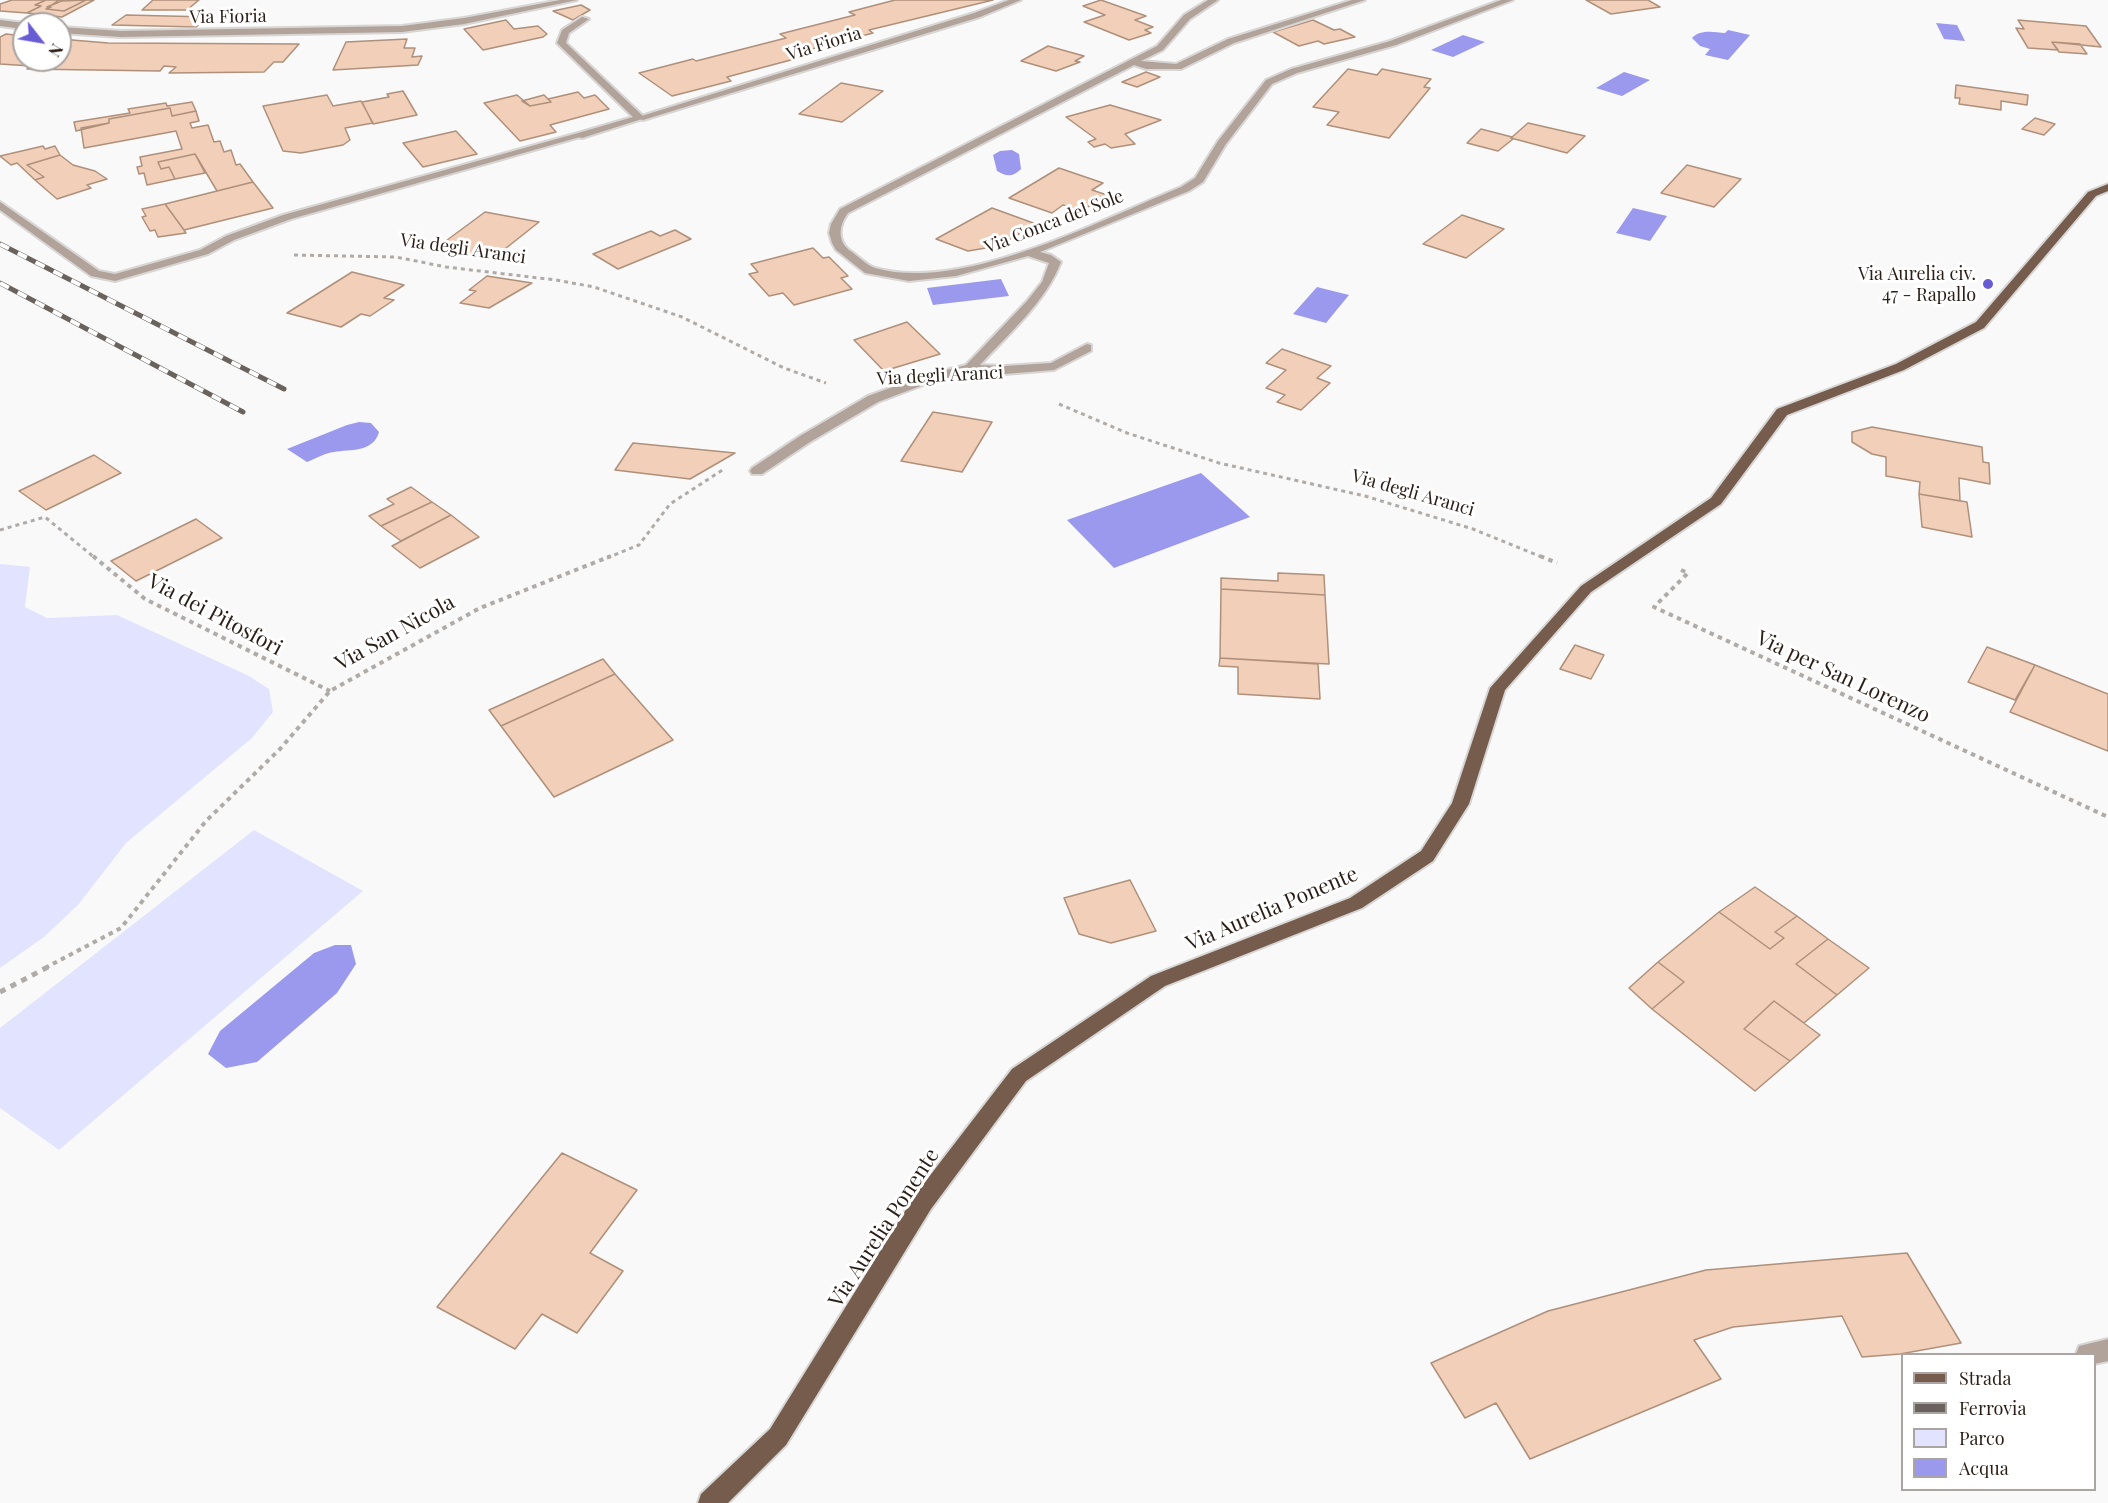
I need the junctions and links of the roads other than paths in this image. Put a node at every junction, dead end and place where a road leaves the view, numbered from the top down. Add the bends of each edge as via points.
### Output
1 (573, 0) edge
2 (1017, 0) edge
3 (1214, 0) edge
4 (1361, 0) edge
5 (1509, 0) edge
6 (585, 19) dead end
7 (72, 31) edge
8 (1133, 62) junction
9 (640, 118) junction
10 (2108, 187) edge
11 (0, 205) edge
12 (1029, 253) junction
13 (1087, 348) dead end
14 (970, 368) junction
15 (757, 471) dead end
16 (2108, 1350) edge
17 (2092, 1353) edge
18 (710, 1503) edge

1 - 7 street, Via Fioria via 402,30 132,34
2 - 9 street, Via Fioria
3 - 8 street, Via Conca del Sole via 1187,17 1160,48
4 - 8 street via 1231,41 1178,67
5 - 12 street, Via Conca del Sole via 1393,43 1269,82 1199,180
6 - 9 street via 565,32 561,44
8 - 12 street, Via Conca del Sole via 855,204 837,219 834,228 840,248 861,267 893,278 950,274
9 - 11 street, Via Fioria via 287,217 204,252 116,278 95,274
10 - 18 main road, Via Aurelia Ponente via 2092,194 1980,325 1900,367 1782,412 1716,501 1586,589 1498,688 1460,804 1427,856 1356,903 1158,981 1019,1076 923,1202 778,1437
12 - 14 street via 1047,256 1055,262 1047,283
13 - 14 street via 1054,366
14 - 15 street via 873,399
16 - 17 street

